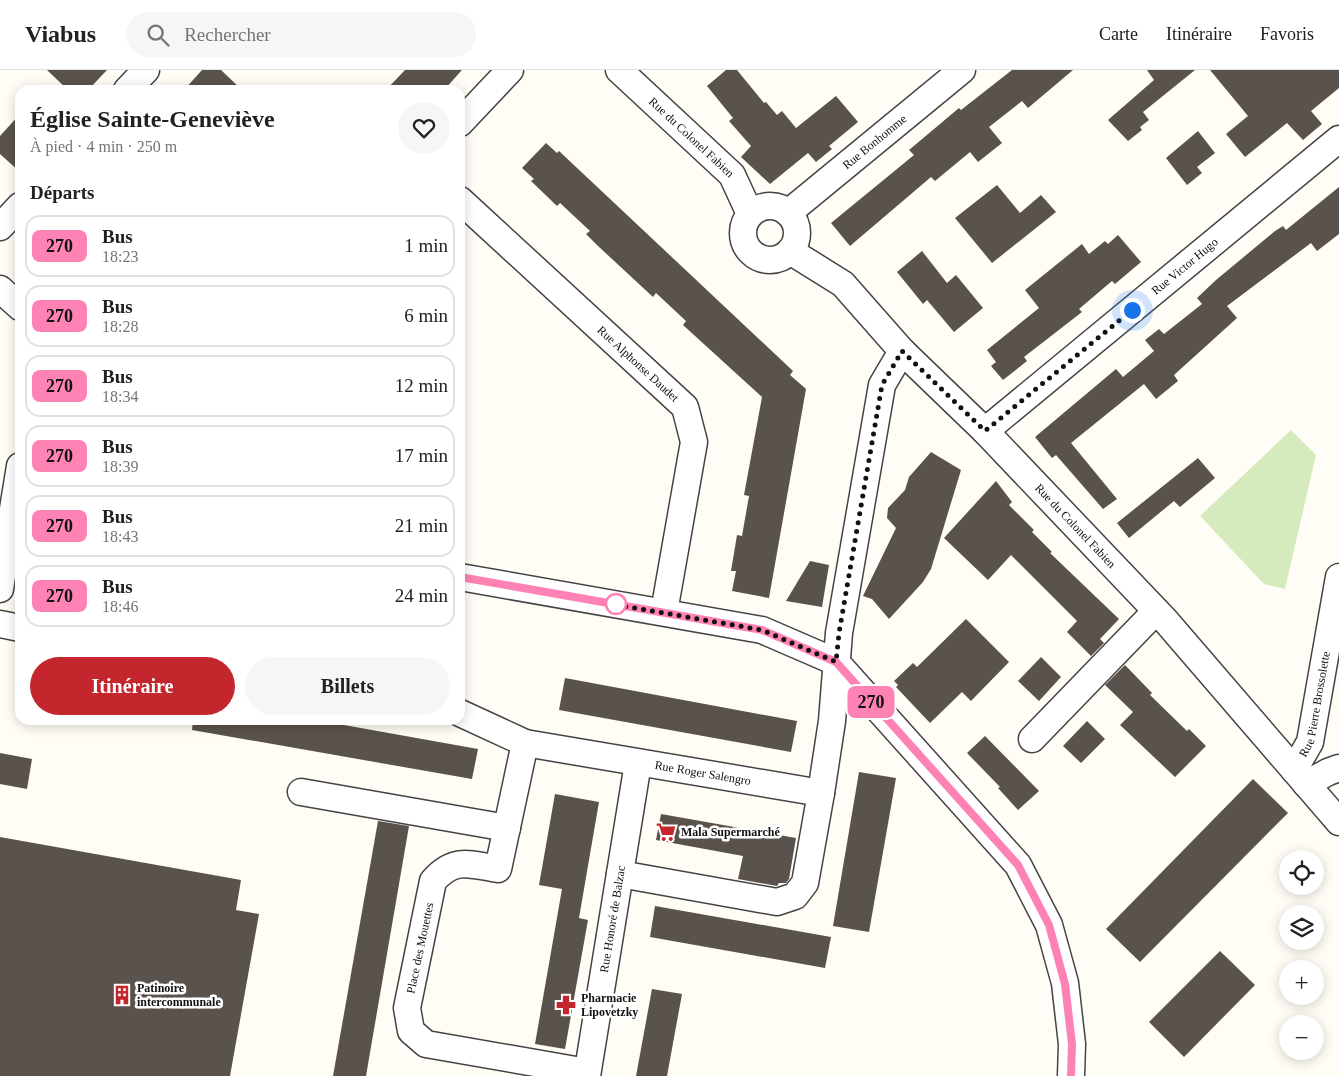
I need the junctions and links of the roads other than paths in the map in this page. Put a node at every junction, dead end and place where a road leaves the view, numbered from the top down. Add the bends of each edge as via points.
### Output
1 (146, 70) edge
2 (510, 70) edge
3 (619, 70) edge
4 (962, 70) edge
5 (132, 85) edge
6 (465, 119) edge
7 (1339, 139) edge
8 (465, 205) edge
9 (15, 211) edge
10 (788, 213) junction
11 (750, 214) junction
12 (0, 227) edge
13 (790, 251) junction
14 (0, 289) edge
15 (15, 303) edge
16 (902, 351) junction
17 (985, 431) junction
18 (13, 472) edge
19 (1339, 577) edge
20 (465, 578) edge
21 (0, 590) edge
22 (1156, 611) junction
23 (664, 612) junction
24 (0, 624) edge
25 (15, 627) edge
26 (836, 662) junction
27 (465, 715) edge
28 (1032, 739) dead end
29 (525, 743) junction
30 (638, 763) junction
31 (1339, 768) edge
32 (1300, 778) junction
33 (301, 792) dead end
34 (821, 793) junction
35 (1339, 822) edge
36 (507, 828) junction
37 (620, 874) junction
38 (587, 1074) edge
39 (1070, 1076) edge

1 - 5 street
2 - 6 street
3 - 11 street, Rue du Colonel Fabien via 732,175
4 - 10 street, Rue Bonhomme
7 - 17 street, Rue Victor Hugo
8 - 23 street, Rue Alphonse Daudet via 685,408 694,442
9 - 12 street
10 - 11 street via 773,206
10 - 13 street via 794,220 796,236
11 - 13 street via 743,236 750,251 765,259 774,259
13 - 16 street, Rue du Colonel Fabien via 843,284
14 - 15 street
16 - 17 street, Rue du Colonel Fabien
16 - 26 street via 882,385
17 - 22 street, Rue du Colonel Fabien
18 - 21 street
19 - 32 street, Rue Pierre Brossolette via 1310,742
20 - 23 street
22 - 28 street
22 - 32 street, Rue du Colonel Fabien
23 - 26 street via 762,630
24 - 25 street
26 - 34 street via 832,721
26 - 39 street via 1018,865 1049,925 1065,984 1072,1044
27 - 29 street, Rue Roger Salengro
29 - 30 street, Rue Roger Salengro
29 - 36 street, Place des Mouettes
30 - 34 street, Rue Roger Salengro
30 - 37 street, Rue Honoré de Balzac
31 - 32 street
32 - 35 street, Rue du Colonel Fabien
33 - 36 street
34 - 37 street via 805,883 795,896 777,902
36 - 38 street, Place des Mouettes via 498,869 466,864 445,868 433,881 407,1008 411,1031 426,1044
37 - 38 street, Rue Honoré de Balzac

